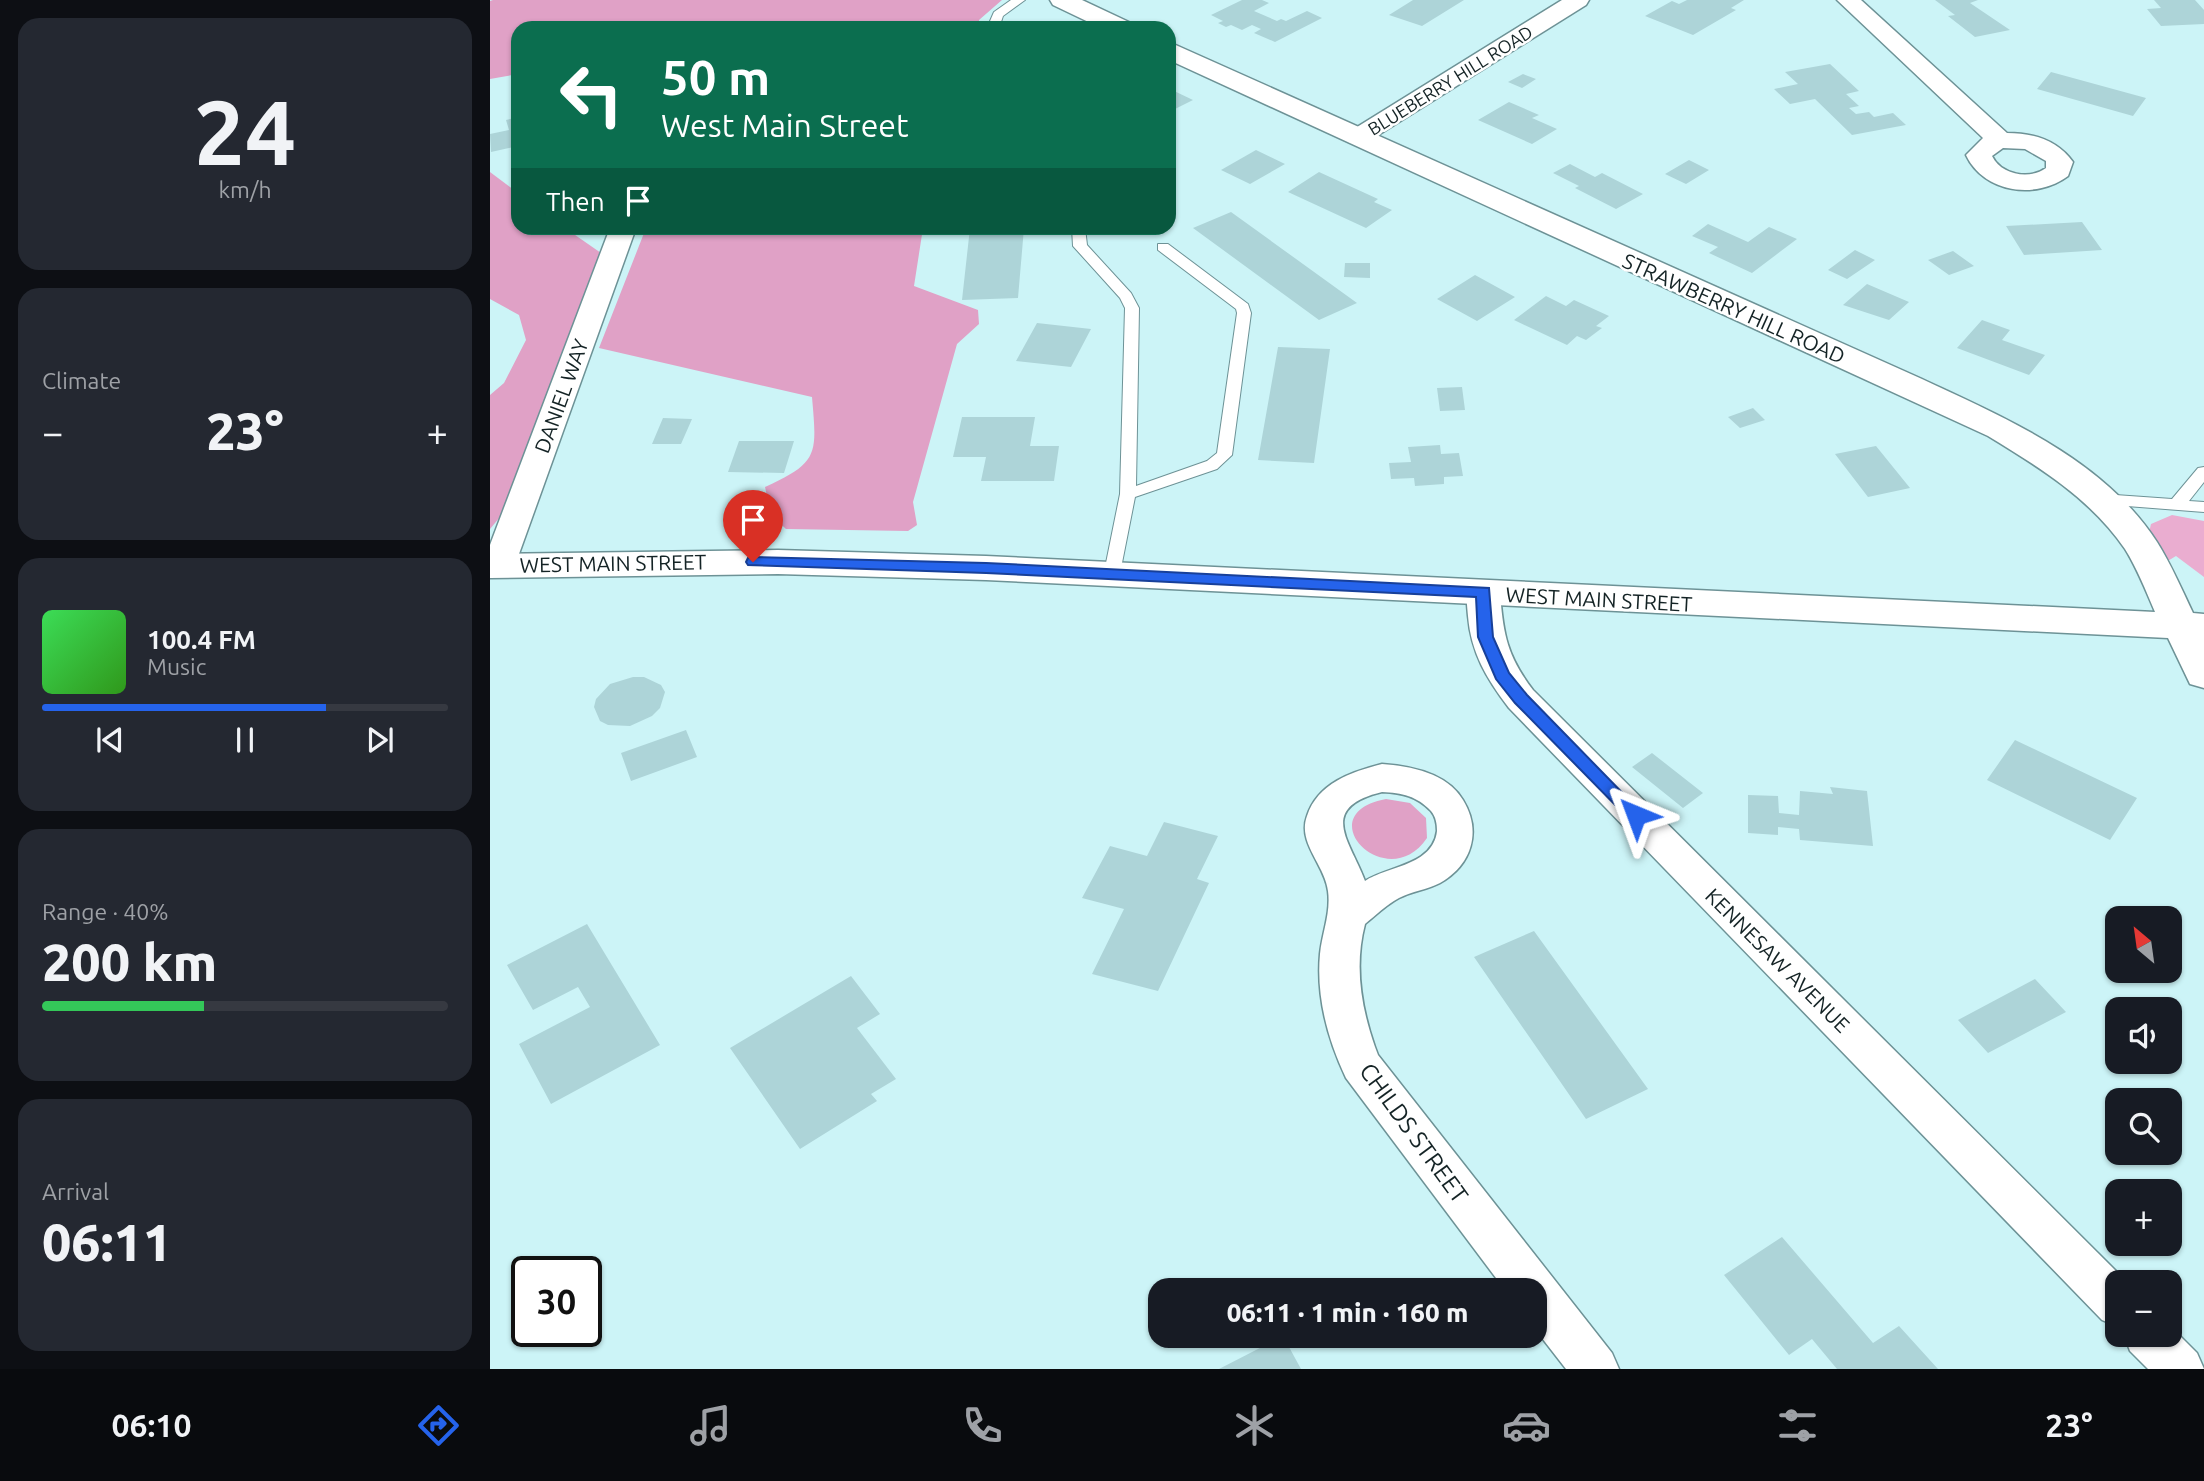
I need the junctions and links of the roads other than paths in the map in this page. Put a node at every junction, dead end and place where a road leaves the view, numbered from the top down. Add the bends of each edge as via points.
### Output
1 (1019, 0) edge
2 (1062, 0) edge
3 (1578, 0) edge
4 (1847, 0) edge
5 (996, 21) edge
6 (1107, 21) edge
7 (1176, 53) edge
8 (1358, 137) junction
9 (2001, 141) dead end
10 (619, 235) edge
11 (1079, 235) edge
12 (1163, 247) dead end
13 (2204, 472) edge
14 (1128, 494) junction
15 (2101, 499) junction
16 (2178, 503) junction
17 (2204, 507) edge
18 (494, 565) edge
19 (1112, 573) junction
20 (1483, 592) junction
21 (2193, 626) edge
22 (2204, 674) edge
23 (1347, 916) dead end
24 (1524, 1278) edge
25 (2105, 1293) edge
26 (1547, 1308) edge
27 (2159, 1347) edge
28 (1595, 1369) edge
29 (2180, 1369) edge

1 - 5 lane via 998,14
2 - 6 main road
3 - 8 street, BLUEBERRY HILL ROAD
4 - 9 street
7 - 8 main road, STRAWBERRY HILL ROAD
8 - 15 main road, STRAWBERRY HILL ROAD via 2000,429 2056,462
10 - 18 street, DANIEL WAY
11 - 14 lane via 1080,246 1132,308
12 - 14 lane via 1242,307 1243,326 1220,461
13 - 16 lane
14 - 19 lane
15 - 16 lane
15 - 21 main road, STRAWBERRY HILL ROAD via 2143,548
16 - 17 lane
18 - 19 main road, WEST MAIN STREET via 804,562
19 - 20 main road, WEST MAIN STREET
20 - 21 main road, WEST MAIN STREET
20 - 25 street, KENNESAW AVENUE via 1486,637 1493,659 1521,699
21 - 22 main road, STRAWBERRY HILL ROAD
23 - 24 street, CHILDS STREET via 1338,963 1346,1021 1361,1065
26 - 28 street, CHILDS STREET
27 - 29 street

